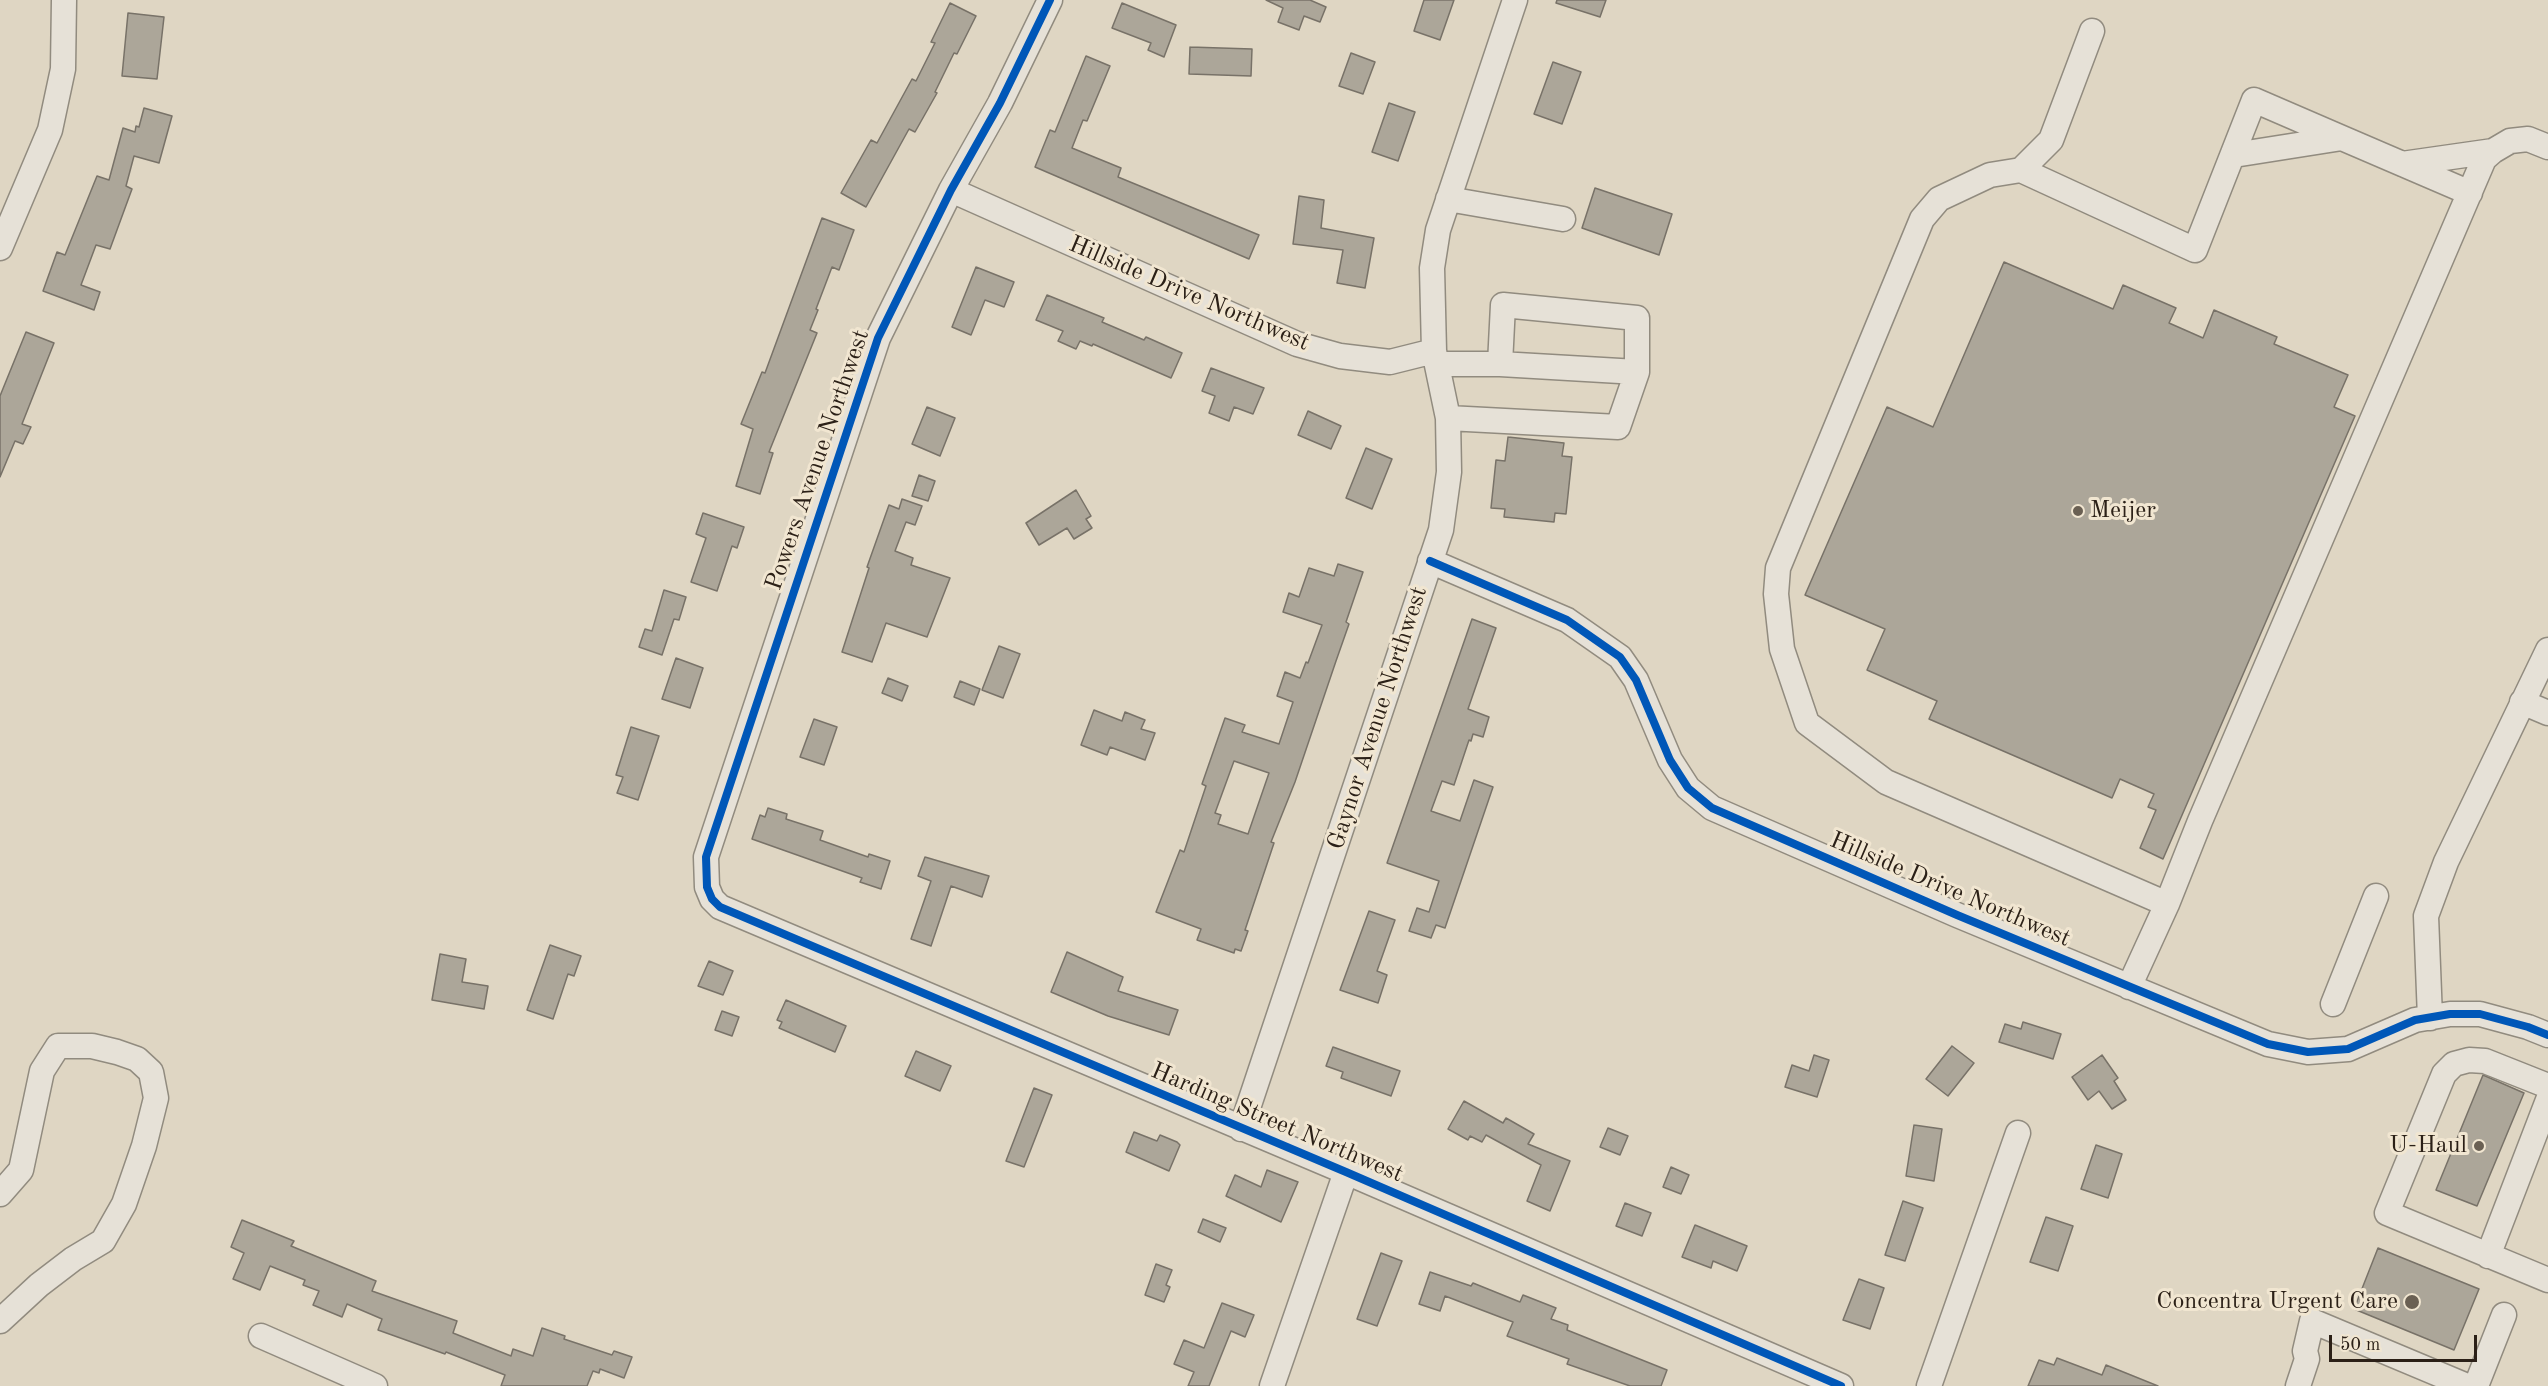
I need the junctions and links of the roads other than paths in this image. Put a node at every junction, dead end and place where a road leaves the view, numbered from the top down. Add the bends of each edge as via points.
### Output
1 (64, 0) edge
2 (1050, 0) edge
3 (1515, 0) edge
4 (2092, 31) dead end
5 (2342, 138) junction
6 (2548, 147) edge
7 (2493, 151) junction
8 (2235, 155) junction
9 (2402, 164) junction
10 (2021, 171) junction
11 (951, 190) junction
12 (2470, 193) junction
13 (1448, 199) junction
14 (1563, 219) dead end
15 (0, 248) edge
16 (1436, 357) junction
17 (1500, 364) junction
18 (1637, 372) junction
19 (1448, 418) junction
20 (1430, 561) junction
21 (2548, 650) edge
22 (2522, 702) junction
23 (2548, 713) edge
24 (706, 887) joint
25 (2376, 896) dead end
26 (2167, 904) junction
27 (2129, 987) junction
28 (2333, 1004) dead end
29 (2430, 1017) junction
30 (2548, 1034) edge
31 (2548, 1086) edge
32 (2548, 1100) edge
33 (1241, 1129) junction
34 (2018, 1133) dead end
35 (1346, 1172) junction
36 (0, 1194) edge
37 (2488, 1256) junction
38 (2548, 1280) edge
39 (2504, 1315) dead end
40 (0, 1321) edge
41 (261, 1336) dead end
42 (375, 1386) edge
43 (1272, 1386) edge
44 (1841, 1386) edge
45 (1929, 1386) edge
46 (2298, 1386) edge
47 (2467, 1386) edge
48 (2476, 1386) edge

1 - 15 street via 63,69 50,129
2 - 11 street, Powers Avenue Northwest via 1000,103
3 - 13 street, Gaynor Avenue Northwest
4 - 10 street via 2051,140
5 - 8 street
5 - 8 street via 2254,100
5 - 9 street
6 - 7 street via 2528,139 2511,141
7 - 9 street
7 - 12 street via 2484,159
8 - 10 street via 2195,250
9 - 12 street
10 - 26 street via 1990,176 1961,187 1939,199 1922,219 1778,568 1776,594 1782,649 1807,723 1886,782
11 - 16 street, Hillside Drive Northwest via 1297,344 1340,356 1390,362
11 - 24 street, Powers Avenue Northwest via 878,338 706,857
12 - 26 street
13 - 14 street
13 - 16 street, Gaynor Avenue Northwest via 1432,268
16 - 17 street, Hillside Drive Northwest
16 - 19 street, Gaynor Avenue Northwest
17 - 18 street, Hillside Drive Northwest
17 - 18 street via 1503,305 1637,318
18 - 19 street via 1618,427
19 - 20 street, Gaynor Avenue Northwest via 1449,472 1441,531
20 - 27 street, Hillside Drive Northwest via 1567,620 1620,657 1636,680 1670,759 1688,788 1712,808
20 - 33 street, Gaynor Avenue Northwest
21 - 22 street
22 - 23 street
22 - 29 street via 2446,862 2426,916
24 - 33 street, Harding Street Northwest via 720,907
25 - 28 street
26 - 27 street
27 - 29 street, Hillside Drive Northwest via 2268,1044 2308,1053 2348,1049
29 - 30 street, Hillside Drive Northwest via 2480,1014
31 - 37 street via 2485,1061 2454,1064 2444,1074 2387,1213
32 - 37 street
33 - 35 street, Harding Street Northwest
34 - 45 street
35 - 43 street
35 - 44 street, Harding Street Northwest
36 - 40 street via 21,1170 42,1071 58,1046 92,1046 117,1052 137,1059 152,1072 156,1098 144,1146 124,1204 103,1241 73,1258
37 - 38 street
39 - 48 street
41 - 42 street
46 - 47 street via 2307,1359 2312,1321

